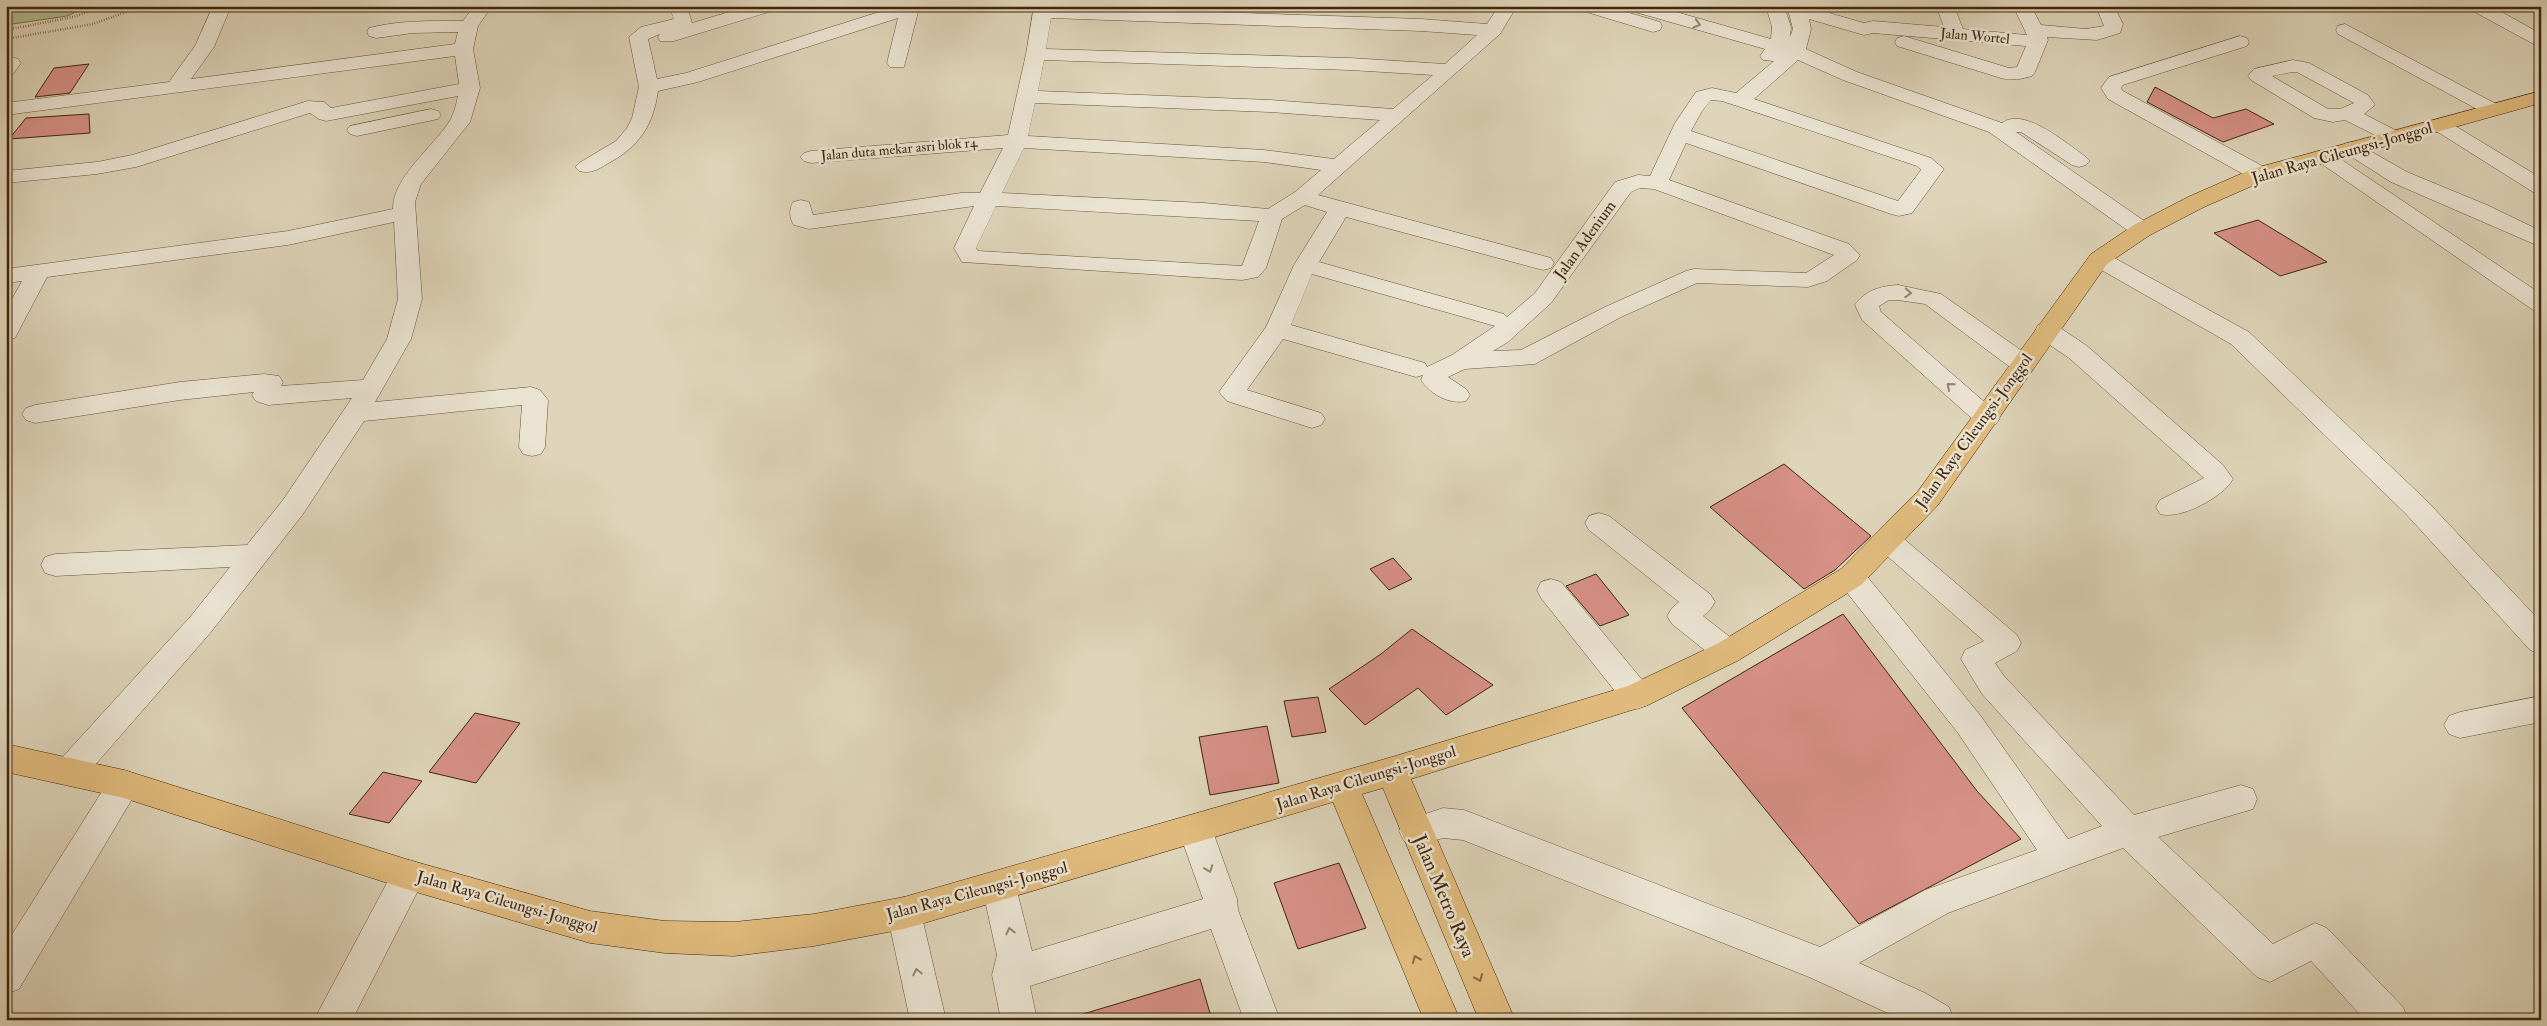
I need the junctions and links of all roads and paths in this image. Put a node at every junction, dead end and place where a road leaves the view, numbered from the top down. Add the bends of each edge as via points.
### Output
1 (104, 6) edge
2 (142, 6) edge
3 (222, 6) edge
4 (678, 6) edge
5 (769, 6) edge
6 (1508, 6) edge
7 (1586, 6) edge
8 (1634, 6) edge
9 (1775, 6) edge
10 (1945, 6) edge
11 (2022, 6) edge
12 (2105, 6) edge
13 (2477, 6) edge
14 (913, 8) edge
15 (1797, 8) edge
16 (1043, 9) edge
17 (1868, 23) junction
18 (472, 27) edge
19 (6, 30) edge
20 (1493, 30) junction
21 (2345, 30) dead end
22 (376, 32) dead end
23 (1956, 35) junction
24 (2036, 35) junction
25 (6, 39) edge
26 (2240, 42) dead end
27 (2541, 42) edge
28 (638, 46) junction
29 (1036, 54) junction
30 (1781, 55) junction
31 (897, 63) dead end
32 (1450, 70) junction
33 (176, 86) junction
34 (650, 87) junction
35 (1028, 97) junction
36 (2541, 97) edge
37 (468, 98) junction
38 (1739, 101) junction
39 (6, 109) edge
40 (2493, 110) junction
41 (2347, 113) dead end
42 (1398, 115) junction
43 (2440, 125) junction
44 (358, 130) dead end
45 (2003, 132) junction
46 (1681, 134) junction
47 (2394, 137) junction
48 (1013, 141) junction
49 (2351, 148) junction
50 (2323, 156) junction
51 (811, 157) dead end
52 (2079, 161) dead end
53 (1337, 166) junction
54 (586, 167) dead end
55 (2260, 174) junction
56 (6, 177) edge
57 (1657, 184) junction
58 (2541, 187) edge
59 (977, 199) junction
60 (1322, 203) junction
61 (801, 208) dead end
62 (404, 214) junction
63 (1272, 216) junction
64 (2142, 230) junction
65 (2541, 240) edge
66 (2099, 259) junction
67 (1544, 263) dead end
68 (1305, 265) junction
69 (39, 272) junction
70 (6, 276) edge
71 (2541, 305) edge
72 (1496, 319) dead end
73 (1277, 329) junction
74 (2047, 331) junction
75 (6, 332) edge
76 (1461, 361) junction
77 (2023, 364) junction
78 (1416, 369) dead end
79 (371, 388) junction
80 (1457, 395) dead end
81 (356, 413) junction
82 (35, 414) dead end
83 (1987, 418) junction
84 (1312, 419) dead end
85 (532, 447) dead end
86 (2170, 507) dead end
87 (1599, 523) dead end
88 (1887, 540) junction
89 (254, 555) junction
90 (55, 565) dead end
91 (1851, 577) junction
92 (1551, 590) dead end
93 (2541, 642) edge
94 (1728, 652) junction
95 (1637, 696) junction
96 (2541, 709) edge
97 (2460, 725) dead end
98 (6, 758) edge
99 (70, 771) junction
100 (1392, 771) junction
101 (124, 784) junction
102 (1342, 785) junction
103 (2241, 799) dead end
104 (1195, 829) junction
105 (2128, 831) junction
106 (1416, 832) junction
107 (2062, 857) junction
108 (409, 875) junction
109 (999, 887) junction
110 (1221, 910) junction
111 (904, 913) junction
112 (1822, 965) junction
113 (1010, 976) junction
114 (6, 977) edge
115 (332, 1020) edge
116 (928, 1020) edge
117 (1019, 1020) edge
118 (1262, 1020) edge
119 (1442, 1020) edge
120 (1497, 1020) edge
121 (1936, 1020) edge
122 (2390, 1020) edge

1 - 19 path via 73,17
2 - 25 path via 130,13 92,23
3 - 33 street via 204,47
4 - 28 street via 684,22 642,33 638,37
5 - 28 street
6 - 20 street
7 - 30 street
8 -> 30 street
9 - 30 street via 1783,29
10 - 23 street
11 - 24 street
12 - 24 street, Jalan Wortel via 2114,24 2113,29 2103,34
13 - 27 street
14 - 31 street
14 - 34 street via 691,78
15 - 17 street, Jalan Wortel
15 - 30 street via 1802,29
16 - 20 street
16 - 29 street
17 - 23 street, Jalan Wortel
17 - 24 street via 2008,74 2025,72
18 - 22 street via 410,19
18 - 33 street
18 - 37 street
20 - 32 street
21 - 40 street
23 - 24 street, Jalan Wortel
26 - 55 street via 2116,81 2111,88 2115,95
28 - 34 street
29 - 32 street via 1340,63
29 - 35 street
30 - 38 street
30 - 45 street via 1850,76
32 - 42 street
33 - 39 street
34 - 54 street via 644,120 634,136
35 - 42 street via 1270,106
35 - 48 street
36 - 40 main road, Jalan Raya Cileungsi-Jonggol
37 - 44 street
37 - 56 street via 326,115 318,106 308,107 136,161
37 - 62 street via 460,122 411,183 404,202
38 - 46 street via 1714,94 1702,97
38 - 46 street via 1924,162 1933,169 1904,208 1898,209
40 - 43 main road, Jalan Raya Cileungsi-Jonggol
41 - 47 street
42 - 53 street
43 - 47 main road, Jalan Raya Cileungsi-Jonggol
43 - 58 street
45 - 52 street via 2012,125 2026,126
45 - 64 street
46 - 57 street
47 - 49 main road, Jalan Raya Cileungsi-Jonggol
48 - 51 street, Jalan duta mekar asri blok r4
48 - 53 street, Jalan duta mekar asri blok r4 via 1264,156
48 - 59 street
49 - 50 main road, Jalan Raya Cileungsi-Jonggol
49 - 65 street via 2399,177
50 - 55 main road, Jalan Raya Cileungsi-Jonggol
50 - 71 street
53 - 60 street
55 - 64 main road, Jalan Raya Cileungsi-Jonggol
57 - 76 street, Jalan Adenium via 1638,181 1623,187 1543,298 1500,336
57 - 76 street, Jalan Adenium via 1844,250 1849,255 1808,280 1690,277 1613,312 1526,358
59 - 61 street via 809,222 802,220
59 - 63 street
59 - 63 street via 965,248 970,257 1242,273 1254,268
60 - 63 street
60 - 67 street
60 - 68 street
62 - 69 street via 288,238
62 - 79 street via 410,299 399,339
64 - 66 main road, Jalan Raya Cileungsi-Jonggol
66 - 74 main road, Jalan Raya Cileungsi-Jonggol
66 - 93 street via 2240,338 2409,501
68 - 72 street
68 - 73 street
69 - 70 street
69 - 75 street
73 - 78 street
73 - 84 street via 1232,392
74 - 77 main road, Jalan Raya Cileungsi-Jonggol
74 - 86 street via 2078,352 2220,479 2211,488
76 - 80 street, Jalan Adenium via 1437,372 1434,378
77 - 83 main road, Jalan Raya Cileungsi-Jonggol
83 -> 77 street via 1870,315 1868,305 1878,296 1887,294 1910,293 1932,299
79 - 81 street
79 - 82 street via 268,396 265,395 270,382 264,382 180,391
81 - 85 street via 531,396 535,400
81 - 89 street via 293,506
83 - 88 main road, Jalan Raya Cileungsi-Jonggol via 1928,498
87 - 94 street via 1700,602 1682,616
88 - 91 main road, Jalan Raya Cileungsi-Jonggol
88 - 105 street via 2006,643 1976,659 1993,685
89 - 90 street
89 - 99 street via 201,624
91 - 94 main road, Jalan Raya Cileungsi-Jonggol
91 - 107 street via 1969,724
92 - 95 street
94 - 95 main road, Jalan Raya Cileungsi-Jonggol
95 - 100 main road, Jalan Raya Cileungsi-Jonggol
96 - 97 street
98 - 99 main road, Jalan Raya Cileungsi-Jonggol
99 - 101 main road, Jalan Raya Cileungsi-Jonggol
100 - 102 main road, Jalan Raya Cileungsi-Jonggol
100 - 106 main road, Jalan Metro Raya
101 - 108 main road, Jalan Raya Cileungsi-Jonggol
101 - 114 street
102 - 104 main road, Jalan Raya Cileungsi-Jonggol
119 -> 102 main road
103 - 105 street
104 - 109 main road, Jalan Raya Cileungsi-Jonggol
104 -> 110 street
105 - 107 street
105 - 122 street via 2270,966 2315,940
106 - 112 street via 1443,823 1464,825
106 -> 120 main road, Jalan Metro Raya
107 - 112 street via 1937,901
108 - 111 main road, Jalan Raya Cileungsi-Jonggol via 590,927 665,937 734,939 814,930
108 - 115 street
109 - 111 main road, Jalan Raya Cileungsi-Jonggol
113 -> 109 street via 1015,955
110 - 113 street
110 - 118 street
116 -> 111 street
112 - 121 street via 1912,1005
113 - 117 street

